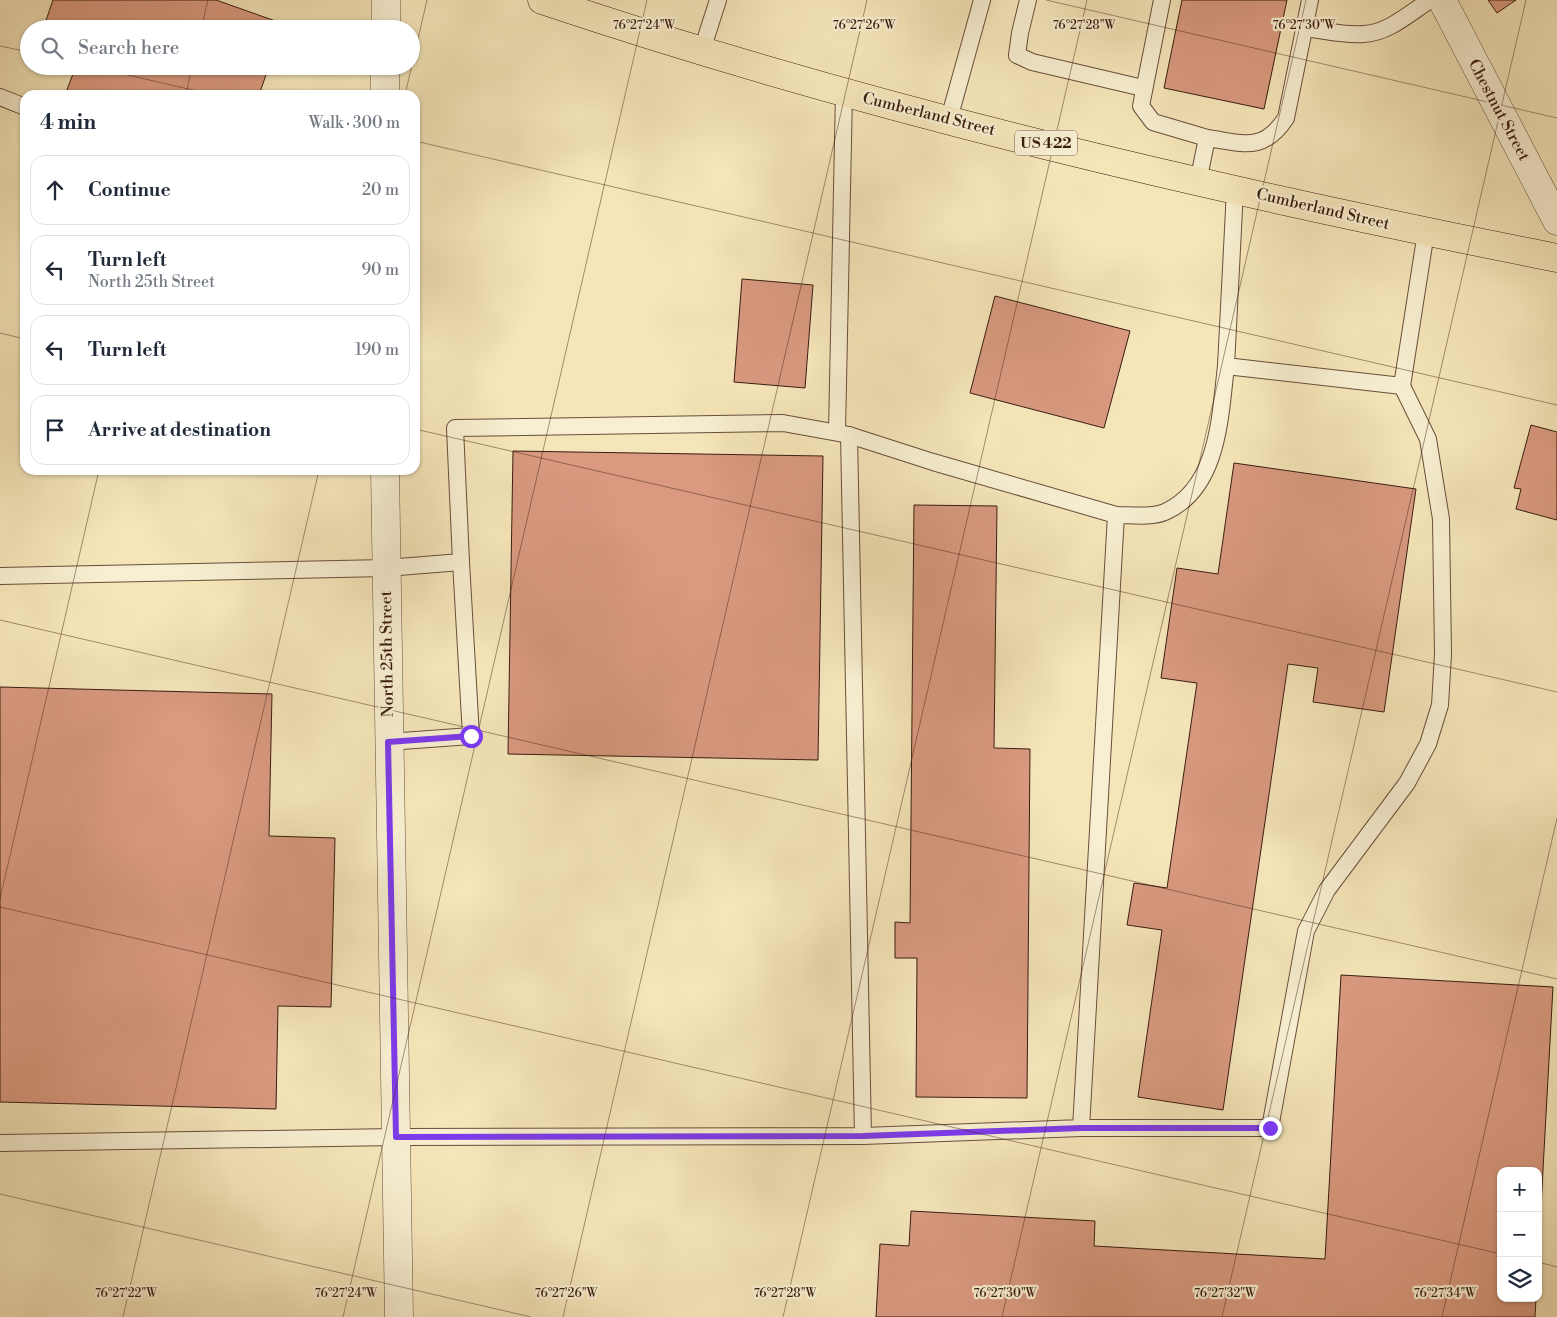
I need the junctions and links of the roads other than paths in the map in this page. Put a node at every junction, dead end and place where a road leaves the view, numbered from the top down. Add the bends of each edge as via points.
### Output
1 (386, 0) edge
2 (542, 0) edge
3 (718, 0) edge
4 (982, 0) edge
5 (1028, 0) edge
6 (1162, 0) edge
7 (1310, 0) edge
8 (1430, 0) edge
9 (1442, 0) edge
10 (386, 20) edge
11 (1305, 28) junction
12 (702, 50) junction
13 (385, 75) edge
14 (1143, 88) junction
15 (385, 90) edge
16 (844, 93) junction
17 (0, 97) edge
18 (20, 105) edge
19 (949, 119) junction
20 (1207, 138) junction
21 (1198, 182) junction
22 (1235, 190) junction
23 (1557, 221) edge
24 (1426, 232) junction
25 (1557, 258) edge
26 (1226, 366) junction
27 (1402, 386) junction
28 (843, 434) junction
29 (385, 475) edge
30 (1116, 515) junction
31 (461, 562) junction
32 (386, 568) junction
33 (0, 576) edge
34 (388, 742) junction
35 (1081, 1128) junction
36 (863, 1136) junction
37 (396, 1137) junction
38 (0, 1143) edge
39 (399, 1317) edge

1 - 10 street
2 - 12 highway, Cumberland Street / US 422
3 - 12 lane
4 - 19 lane
5 - 14 lane via 1017,55 1032,62
6 - 14 lane
7 - 11 lane
8 - 11 lane via 1385,28 1363,35
9 - 23 street, Chestnut Street
11 - 20 lane via 1286,118 1278,130 1261,143
12 - 16 highway, Cumberland Street / US 422
13 - 15 street
14 - 20 lane via 1141,106 1153,122
16 - 19 highway, Cumberland Street / US 422
16 - 28 lane
17 - 18 lane
19 - 21 highway, Cumberland Street / US 422
20 - 21 lane
21 - 22 highway, Cumberland Street / US 422
22 - 24 highway, Cumberland Street / US 422
22 - 26 lane
24 - 25 highway, Cumberland Street / US 422
24 - 27 lane
26 - 27 lane
26 - 30 lane via 1219,426 1209,464 1192,494 1165,512 1141,516
27 - 35 lane via 1428,439 1441,519 1443,654 1440,705 1428,744 1407,783 1327,890 1306,931 1270,1128
28 - 30 lane
28 - 31 lane via 783,423 455,428
28 - 36 lane
29 - 32 street, North 25th Street
30 - 35 lane
31 - 32 lane
31 - 34 lane via 471,736
32 - 33 lane
32 - 34 street, North 25th Street
34 - 37 street, North 25th Street
35 - 36 lane
36 - 37 lane
37 - 38 lane
37 - 39 street, North 25th Street

